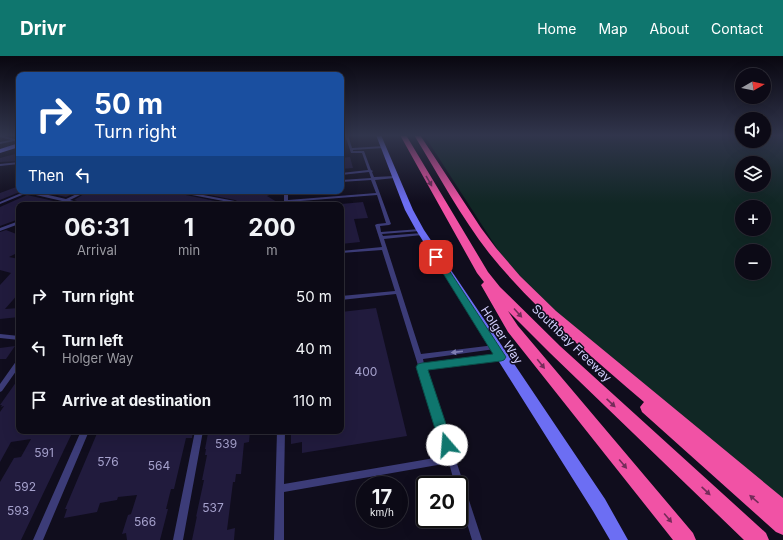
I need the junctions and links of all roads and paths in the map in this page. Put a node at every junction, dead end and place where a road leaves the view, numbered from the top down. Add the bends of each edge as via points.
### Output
1 (365, 158) edge
2 (387, 158) edge
3 (416, 158) edge
4 (431, 158) edge
5 (16, 163) edge
6 (0, 165) edge
7 (370, 171) junction
8 (344, 174) edge
9 (442, 175) junction
10 (395, 177) junction
11 (373, 178) junction
12 (344, 181) edge
13 (22, 194) edge
14 (41, 194) edge
15 (79, 194) edge
16 (192, 194) edge
17 (378, 194) junction
18 (66, 200) junction
19 (62, 202) edge
20 (74, 202) edge
21 (235, 202) edge
22 (296, 202) edge
23 (0, 203) edge
24 (16, 223) edge
25 (11, 225) junction
26 (16, 226) edge
27 (0, 230) edge
28 (421, 232) junction
29 (380, 236) junction
30 (384, 248) junction
31 (344, 252) edge
32 (483, 273) junction
33 (398, 292) junction
34 (344, 298) edge
35 (0, 336) edge
36 (16, 338) edge
37 (498, 352) junction
38 (419, 357) junction
39 (16, 366) edge
40 (422, 367) junction
41 (0, 390) edge
42 (84, 434) edge
43 (198, 434) edge
44 (281, 434) edge
45 (451, 459) junction
46 (280, 489) junction
47 (783, 511) edge
48 (783, 525) edge
49 (38, 540) edge
50 (178, 540) edge
51 (279, 540) edge
52 (477, 540) edge
53 (619, 540) edge
54 (686, 540) edge
55 (758, 540) edge

1 - 7 lane
2 - 10 street, Holger Way
3 -> 32 highway, Southbay Freeway
4 - 9 highway, Southbay Freeway
5 - 6 lane
7 - 8 lane
7 - 11 lane
9 - 47 highway, Southbay Freeway via 492,250 552,314
48 -> 9 highway via 588,355 515,286 496,266 465,220 445,188 441,180
10 - 11 lane
10 - 28 street, Holger Way
11 - 12 lane
11 - 17 lane
13 - 23 lane
14 - 18 lane
15 - 18 lane
16 - 21 lane
17 - 22 lane
17 - 29 lane via 389,224 377,225
18 - 19 lane
18 - 20 lane
24 - 25 lane
25 - 26 lane
25 - 27 lane
28 - 29 lane
28 - 37 street, Holger Way
29 - 30 lane
30 - 31 lane
30 - 33 lane
32 -> 54 highway via 488,290 513,329
32 -> 55 highway, Southbay Freeway via 542,338
33 - 34 lane
33 - 38 lane
35 - 36 lane
37 -> 38 lane
37 - 40 lane
37 - 53 street, Holger Way via 599,505
38 - 40 lane
39 - 41 lane
40 - 45 lane
42 - 49 lane
43 - 50 lane
44 - 46 lane
45 - 46 lane
45 - 52 lane
46 - 51 lane

